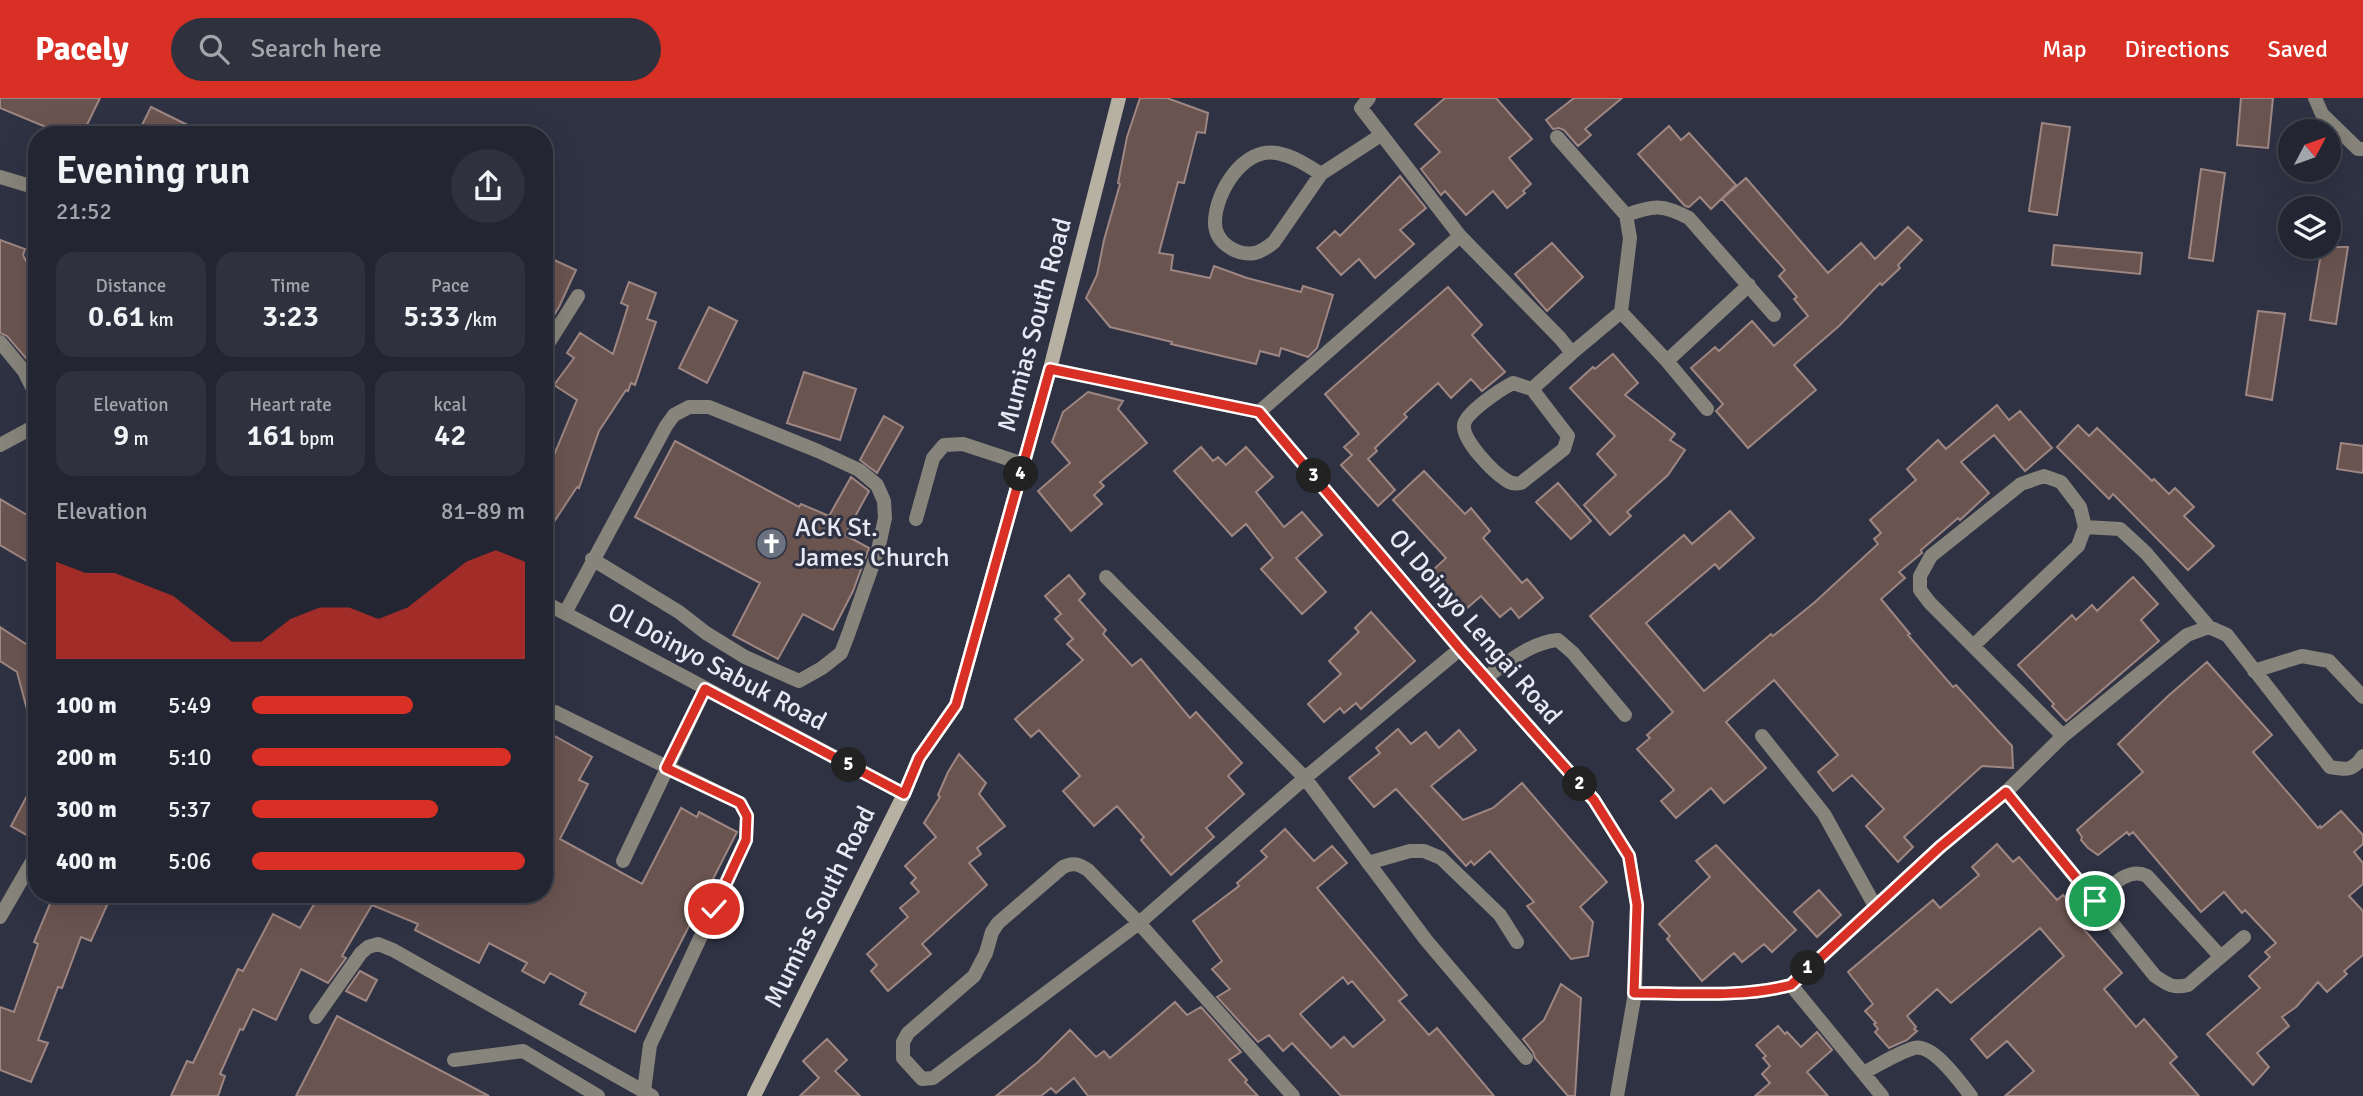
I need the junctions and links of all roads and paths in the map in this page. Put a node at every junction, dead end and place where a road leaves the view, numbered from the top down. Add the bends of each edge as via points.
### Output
1 (1119, 98) edge
2 (2315, 98) edge
3 (1361, 101) edge
4 (1381, 135) junction
5 (1557, 137) dead end
6 (2363, 149) edge
7 (1321, 174) junction
8 (0, 177) edge
9 (28, 185) edge
10 (1626, 215) junction
11 (1460, 236) junction
12 (1749, 285) junction
13 (578, 296) dead end
14 (1621, 312) junction
15 (1774, 314) dead end
16 (553, 336) edge
17 (0, 342) edge
18 (1572, 354) junction
19 (1667, 361) junction
20 (1050, 369) junction
21 (28, 379) edge
22 (1532, 389) junction
23 (1707, 409) dead end
24 (1259, 412) junction
25 (28, 430) edge
26 (0, 445) edge
27 (1024, 464) junction
28 (916, 519) dead end
29 (2085, 527) junction
30 (592, 559) junction
31 (1106, 577) dead end
32 (553, 606) edge
33 (565, 613) junction
34 (2209, 627) junction
35 (1973, 646) junction
36 (1460, 649) junction
37 (2254, 671) junction
38 (1485, 678) junction
39 (705, 689) junction
40 (2363, 697) edge
41 (555, 712) dead end
42 (1625, 715) dead end
43 (1762, 736) dead end
44 (2063, 736) junction
45 (2363, 755) edge
46 (666, 768) junction
47 (1305, 778) junction
48 (2006, 792) junction
49 (904, 794) junction
50 (623, 860) dead end
51 (1368, 863) junction
52 (28, 867) edge
53 (2095, 901) junction
54 (1875, 906) junction
55 (1, 910) edge
56 (1139, 923) junction
57 (2244, 937) dead end
58 (1517, 942) dead end
59 (2220, 956) junction
60 (1791, 985) junction
61 (1634, 993) junction
62 (316, 1017) dead end
63 (1526, 1058) dead end
64 (454, 1060) dead end
65 (1863, 1073) junction
66 (648, 1094) edge
67 (598, 1096) edge
68 (754, 1096) edge
69 (1293, 1096) edge
70 (1617, 1096) edge
71 (1882, 1096) edge
72 (1971, 1096) edge

1 - 20 main road, Mumias South Road
2 - 6 street via 2322,114
3 - 4 street
4 - 7 street
4 - 11 street
5 - 10 street
7 - 7 street via 1263,250 1238,252 1218,236 1214,222 1228,182 1252,157 1275,152 1302,161
8 - 9 street
10 - 12 street via 1652,206 1671,208 1689,218
10 - 14 street via 1630,238
11 - 18 street
11 - 24 street
12 - 15 street
12 - 19 street
13 - 16 street
14 - 18 street
14 - 19 street
17 - 21 street
18 - 22 street
19 - 23 street
20 - 24 street
20 - 27 main road, Mumias South Road
22 - 22 street via 1564,429 1568,443 1529,479 1513,484 1465,437 1464,423 1467,416 1513,383
24 - 36 street, Ol Doinyo Lengai Road
25 - 26 street
27 - 28 street via 963,444 944,445 933,458
27 - 49 main road, Mumias South Road via 956,705 919,758
29 - 34 street via 2120,529
29 - 35 street via 2078,546
29 - 35 street via 2080,507 2061,482 2044,476 2021,484 1931,556 1920,576 1920,590
30 - 30 street via 745,657 799,681 841,653 878,550 884,501 877,485 849,465 709,407 689,407 666,426
30 - 33 street
31 - 47 street
32 - 33 street, Ol Doinyo Sabuk Road
33 - 39 street, Ol Doinyo Sabuk Road
34 - 37 street via 2227,635
34 - 44 street via 2187,635
35 - 44 street
36 - 38 street, Ol Doinyo Lengai Road
36 - 47 street
37 - 40 street via 2302,656 2329,662
37 - 45 street via 2330,767 2346,770 2357,765
38 - 42 street via 1520,654 1545,641 1558,640
38 - 61 street, Ol Doinyo Lengai Road via 1594,800 1629,856 1637,905
39 - 46 street
39 - 49 street, Ol Doinyo Sabuk Road
41 - 46 street
43 - 54 street via 1824,814
44 - 48 street
46 - 50 street
46 - 66 street via 740,803 747,816 746,840 650,1045
47 - 51 street
47 - 56 street
48 - 53 street
48 - 54 street
49 - 68 main road, Mumias South Road
51 - 58 street via 1410,851 1441,858 1500,915
51 - 63 street
52 - 55 street
53 - 59 street via 2130,874 2147,876
53 - 59 street via 2155,976 2176,989 2188,985
54 - 60 street
56 - 56 street via 933,1078 922,1079 903,1058 908,1033 974,976 998,923 1063,867 1080,864
56 - 69 street
57 - 59 street
60 - 61 street via 1738,993
60 - 65 street
61 - 70 street, Ol Doinyo Lengai Road
62 - 66 street via 360,953 377,944
64 - 67 street via 523,1051
65 - 71 street
65 - 72 street via 1916,1047 1945,1064

